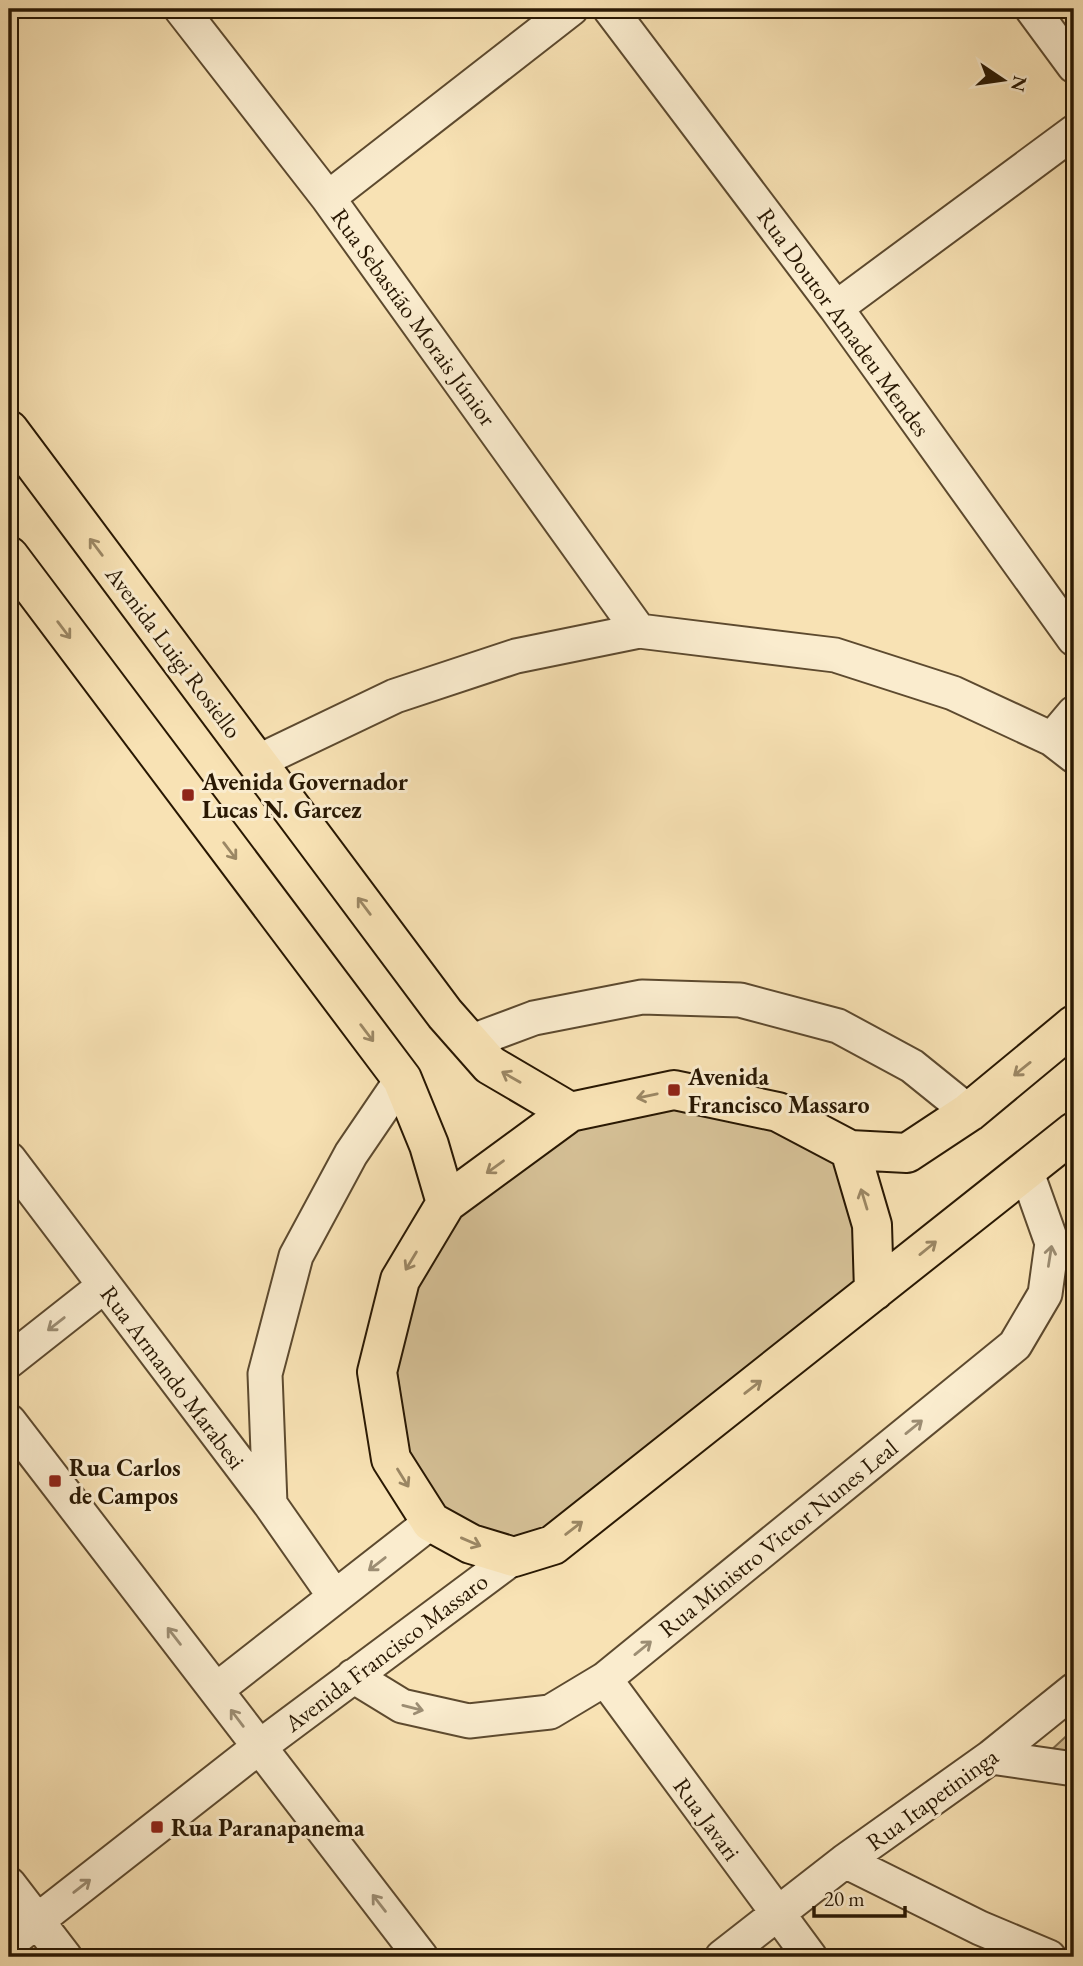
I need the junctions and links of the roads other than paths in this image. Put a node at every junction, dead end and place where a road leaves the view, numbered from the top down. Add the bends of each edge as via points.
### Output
1 (181, 9) edge
2 (571, 9) edge
3 (610, 9) edge
4 (1032, 9) edge
5 (1074, 66) edge
6 (1074, 132) edge
7 (328, 198) junction
8 (836, 308) junction
9 (9, 430) edge
10 (9, 555) edge
11 (639, 631) junction
12 (1074, 639) edge
13 (1074, 713) edge
14 (1063, 747) edge
15 (257, 762) junction
16 (1074, 1025) edge
17 (470, 1042) junction
18 (402, 1079) junction
19 (570, 1112) junction
20 (969, 1112) junction
21 (1074, 1132) edge
22 (850, 1150) junction
23 (9, 1159) edge
24 (1026, 1170) junction
25 (446, 1203) junction
26 (104, 1286) junction
27 (874, 1291) junction
28 (9, 1361) edge
29 (9, 1421) edge
30 (270, 1504) junction
31 (431, 1522) junction
32 (514, 1558) junction
33 (335, 1597) junction
34 (354, 1676) junction
35 (605, 1679) junction
36 (216, 1690) junction
37 (1074, 1690) edge
38 (259, 1747) junction
39 (991, 1757) junction
40 (1074, 1769) edge
41 (845, 1861) junction
42 (9, 1884) edge
43 (777, 1914) junction
44 (37, 1921) junction
45 (9, 1943) edge
46 (65, 1957) edge
47 (421, 1957) edge
48 (722, 1957) edge
49 (810, 1957) edge
50 (1049, 1957) edge

1 - 7 street, Rua Sebastião Morais Júnior
2 - 7 street
3 - 8 street, Rua Doutor Amadeu Mendes
4 - 5 street
6 - 8 street
7 - 11 street, Rua Sebastião Morais Júnior
8 - 12 street, Rua Doutor Amadeu Mendes
15 -> 9 main road, Avenida Luigi Rosiello
10 -> 18 main road
11 - 14 street via 835,655 953,692
11 - 15 street via 516,656 395,696
13 - 14 street
17 -> 15 main road, Avenida Luigi Rosiello
16 -> 20 main road, Avenida Francisco Massaro
19 -> 17 main road, Avenida Luigi Rosiello via 490,1065
17 - 20 street via 534,1017 642,997 740,1000 838,1026 912,1066
18 - 25 main road
18 - 30 street via 351,1154 296,1256 265,1374
22 -> 19 main road, Avenida Francisco Massaro via 778,1112 674,1090
19 -> 25 main road, Avenida Francisco Massaro
20 - 22 main road, Avenida Francisco Massaro via 907,1153
21 - 24 main road, Avenida Francisco Massaro
27 -> 22 main road via 872,1225
23 - 26 street, Rua Armando Marabesi
27 -> 24 main road, Avenida Francisco Massaro
35 -> 24 street, Rua Ministro Victor Nunes Leal via 1015,1345 1045,1294 1052,1243
25 -> 31 main road, Avenida Francisco Massaro via 400,1280 377,1372 391,1459
26 -> 28 street
26 - 30 street, Rua Armando Marabesi
32 -> 27 main road, Avenida Francisco Massaro via 553,1545
36 -> 29 street
30 - 33 street, Rua Armando Marabesi
31 -> 32 main road, Avenida Francisco Massaro via 471,1544
31 -> 33 street
32 - 34 street, Avenida Francisco Massaro
33 - 36 street
34 -> 35 street, Rua Ministro Victor Nunes Leal via 402,1706 470,1721 550,1712
34 - 38 street, Avenida Francisco Massaro
35 - 43 street, Rua Javari
38 -> 36 street
37 - 39 street, Rua Itapetininga
44 -> 38 street
47 -> 38 street
39 - 40 street
39 - 41 street, Rua Itapetininga
41 - 43 street, Rua Itapetininga
41 - 50 street
42 - 44 street
43 - 48 street, Rua Itapetininga
43 - 49 street, Rua Javari
44 - 45 street
44 - 46 street

